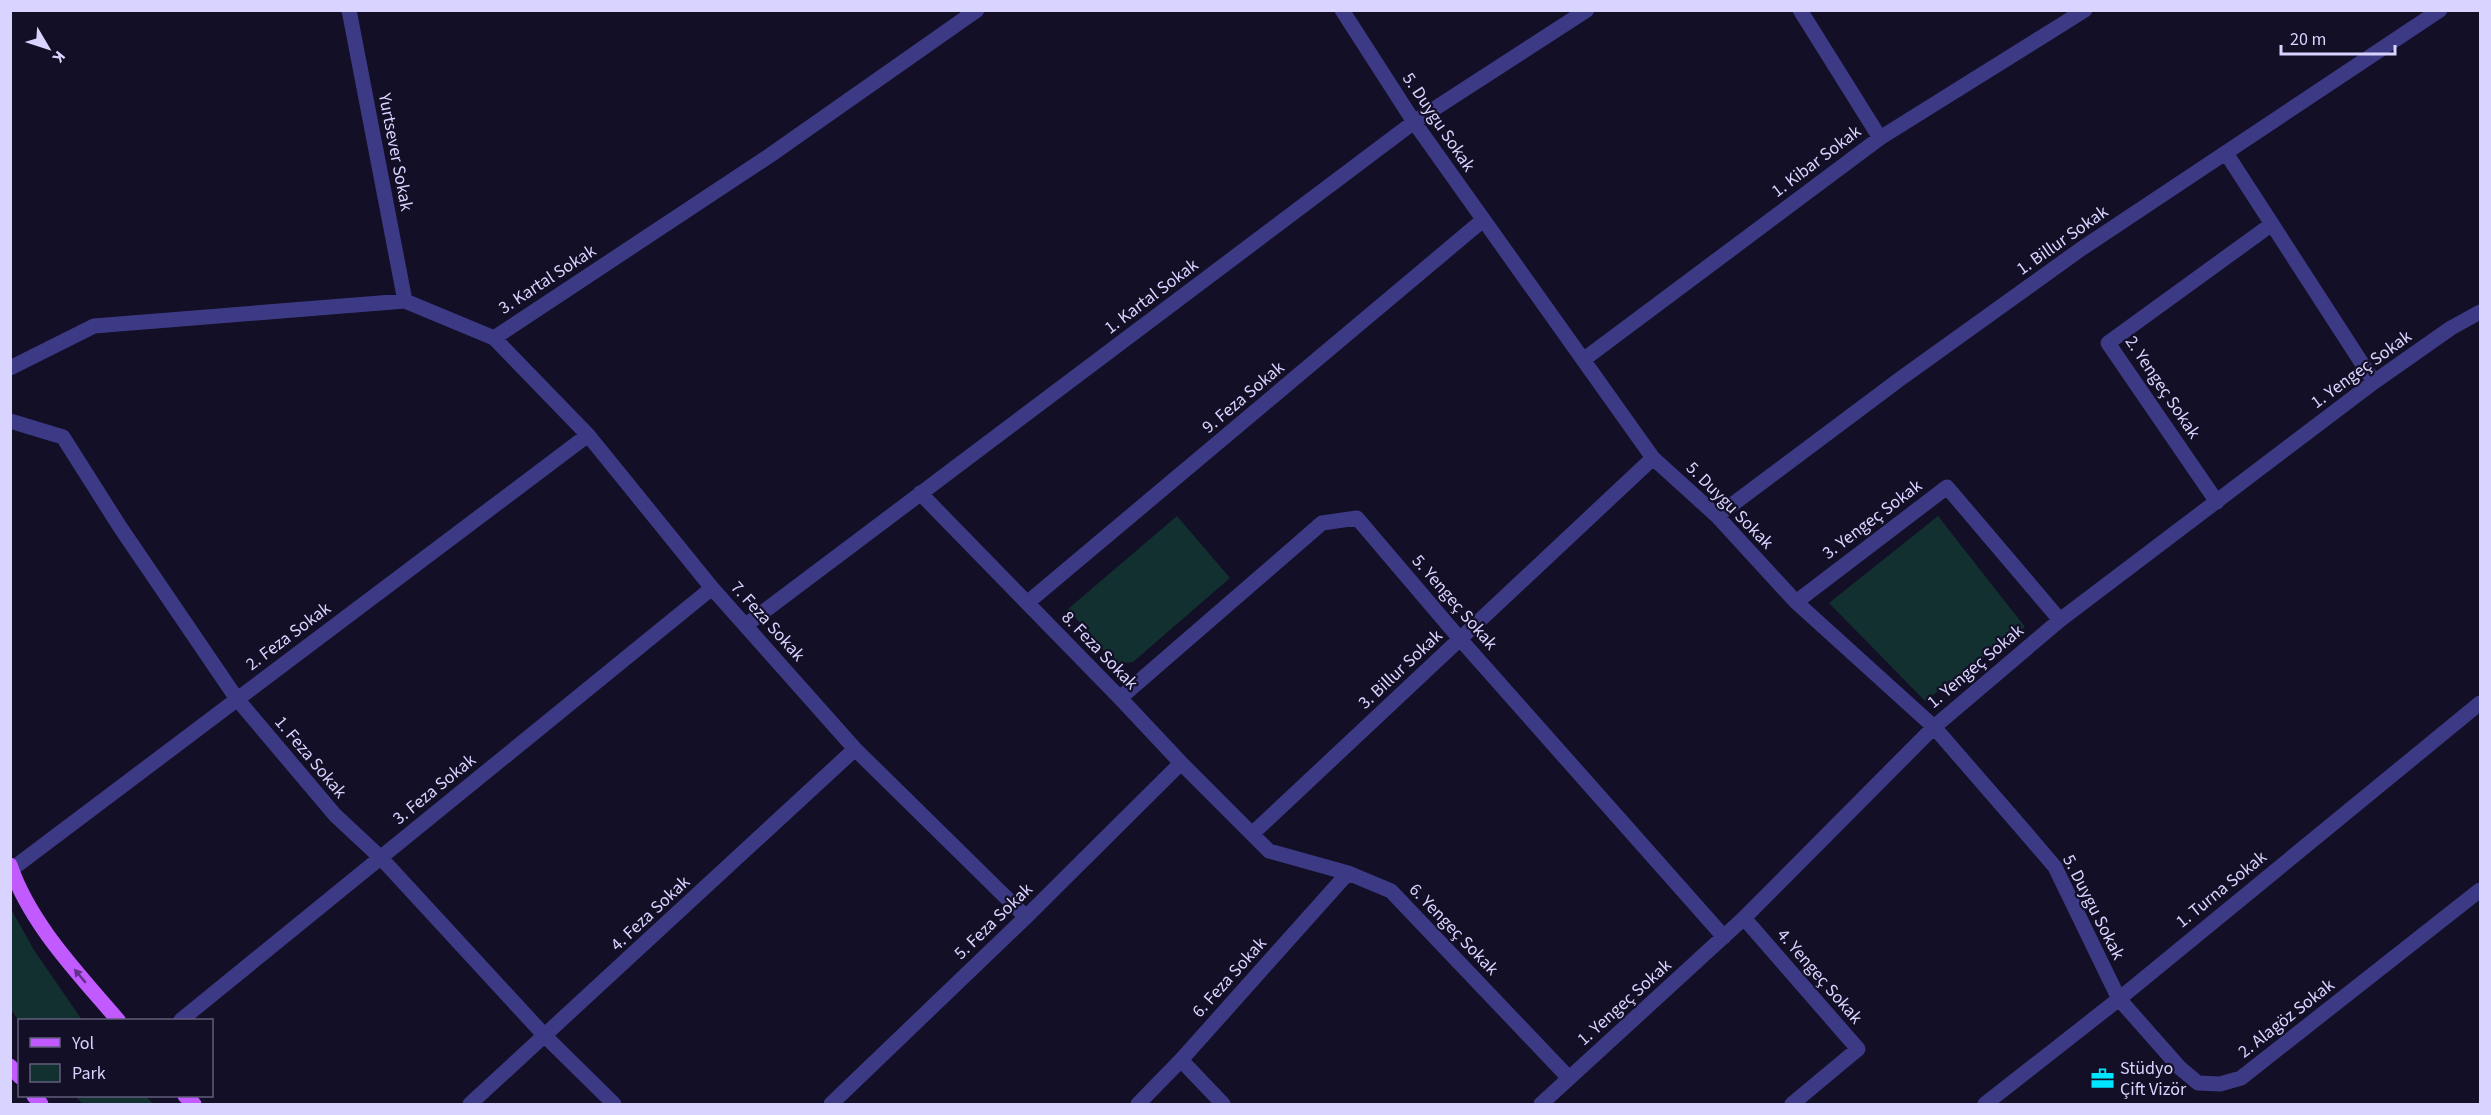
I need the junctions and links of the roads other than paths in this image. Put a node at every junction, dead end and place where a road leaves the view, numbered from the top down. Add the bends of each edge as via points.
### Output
1 (349, 10) edge
2 (977, 10) edge
3 (1342, 10) edge
4 (1587, 10) edge
5 (1800, 10) edge
6 (2085, 10) edge
7 (2440, 10) edge
8 (1414, 123) junction
9 (1880, 138) junction
10 (2226, 153) junction
11 (1483, 220) junction
12 (2272, 224) junction
13 (405, 301) junction
14 (2481, 312) edge
15 (494, 338) junction
16 (1583, 360) junction
17 (10, 368) edge
18 (2374, 382) junction
19 (10, 421) edge
20 (588, 435) junction
21 (1653, 458) junction
22 (920, 493) junction
23 (2217, 502) junction
24 (1717, 516) junction
25 (712, 588) junction
26 (1796, 602) junction
27 (1028, 603) junction
28 (2060, 620) junction
29 (746, 625) junction
30 (1460, 639) junction
31 (1120, 698) junction
32 (237, 699) junction
33 (2481, 703) edge
34 (1934, 727) junction
35 (855, 749) junction
36 (1181, 763) junction
37 (1252, 834) junction
38 (381, 858) junction
39 (11, 867) edge
40 (1348, 873) junction
41 (2481, 890) edge
42 (1026, 917) junction
43 (1744, 918) junction
44 (1724, 937) junction
45 (2118, 999) junction
46 (117, 1019) edge
47 (182, 1019) edge
48 (545, 1036) junction
49 (1181, 1060) junction
50 (1569, 1078) junction
51 (1548, 1102) edge
52 (470, 1104) edge
53 (614, 1104) edge
54 (831, 1104) edge
55 (1137, 1104) edge
56 (1223, 1104) edge
57 (1792, 1104) edge
58 (1985, 1104) edge

1 - 13 street, Yurtsever Sokak
2 - 15 street, 3. Kartal Sokak via 769,156
3 - 8 street, 5. Duygu Sokak
4 - 8 street, 1. Kartal Sokak
5 - 9 street
6 - 9 street, 1. Kibar Sokak
7 - 10 street, 1. Billur Sokak
8 - 11 street, 5. Duygu Sokak
8 - 22 street, 1. Kartal Sokak
9 - 16 street, 1. Kibar Sokak
10 - 12 street
10 - 24 street, 1. Billur Sokak via 2081,249
11 - 16 street, 5. Duygu Sokak
11 - 27 street, 9. Feza Sokak
12 - 18 street
12 - 23 street, 2. Yengeç Sokak via 2108,343
13 - 15 street, 3. Kartal Sokak
13 - 17 street, 3. Kartal Sokak via 94,326
14 - 18 street, 1. Yengeç Sokak via 2451,328
15 - 20 street, 7. Feza Sokak
16 - 21 street, 5. Duygu Sokak
18 - 23 street, 1. Yengeç Sokak
19 - 32 street, 1. Feza Sokak via 63,437
20 - 25 street, 7. Feza Sokak
20 - 32 street, 2. Feza Sokak
21 - 24 street, 5. Duygu Sokak
21 - 30 street, 3. Billur Sokak
22 - 27 street, 8. Feza Sokak
22 - 29 street, 1. Kartal Sokak
23 - 28 street, 1. Yengeç Sokak
24 - 26 street, 5. Duygu Sokak
25 - 29 street, 7. Feza Sokak
25 - 38 street, 3. Feza Sokak
26 - 28 street, 3. Yengeç Sokak via 1947,487
26 - 34 street, 5. Duygu Sokak
27 - 31 street, 8. Feza Sokak
28 - 34 street, 1. Yengeç Sokak
29 - 35 street, 7. Feza Sokak
30 - 31 street, 5. Yengeç Sokak via 1357,518 1322,523
30 - 37 street, 3. Billur Sokak
30 - 44 street, 5. Yengeç Sokak
31 - 36 street, 8. Feza Sokak
32 - 38 street, 1. Feza Sokak via 335,815
32 - 39 street, 2. Feza Sokak
33 - 45 street, 1. Turna Sokak
34 - 43 street, 1. Yengeç Sokak
34 - 45 street, 5. Duygu Sokak via 2055,867
35 - 42 street, 7. Feza Sokak
35 - 48 street, 4. Feza Sokak
36 - 37 street, 8. Feza Sokak
36 - 42 street, 5. Feza Sokak
37 - 40 street, 6. Yengeç Sokak via 1269,851
38 - 47 street, 3. Feza Sokak
38 - 48 street, 1. Feza Sokak
46 -> 39 main road via 34,913
40 - 49 street, 6. Feza Sokak
40 - 50 street, 6. Yengeç Sokak via 1391,891
41 - 45 street, 2. Alagöz Sokak via 2241,1078 2220,1084 2198,1083
42 - 54 street, 5. Feza Sokak
43 - 44 street, 1. Yengeç Sokak
43 - 57 street, 4. Yengeç Sokak via 1858,1049
44 - 50 street, 1. Yengeç Sokak
45 - 58 street, 1. Turna Sokak
48 - 52 street, 4. Feza Sokak
48 - 53 street, 1. Feza Sokak
49 - 55 street, 6. Feza Sokak
49 - 56 street
50 - 51 street, 1. Yengeç Sokak

